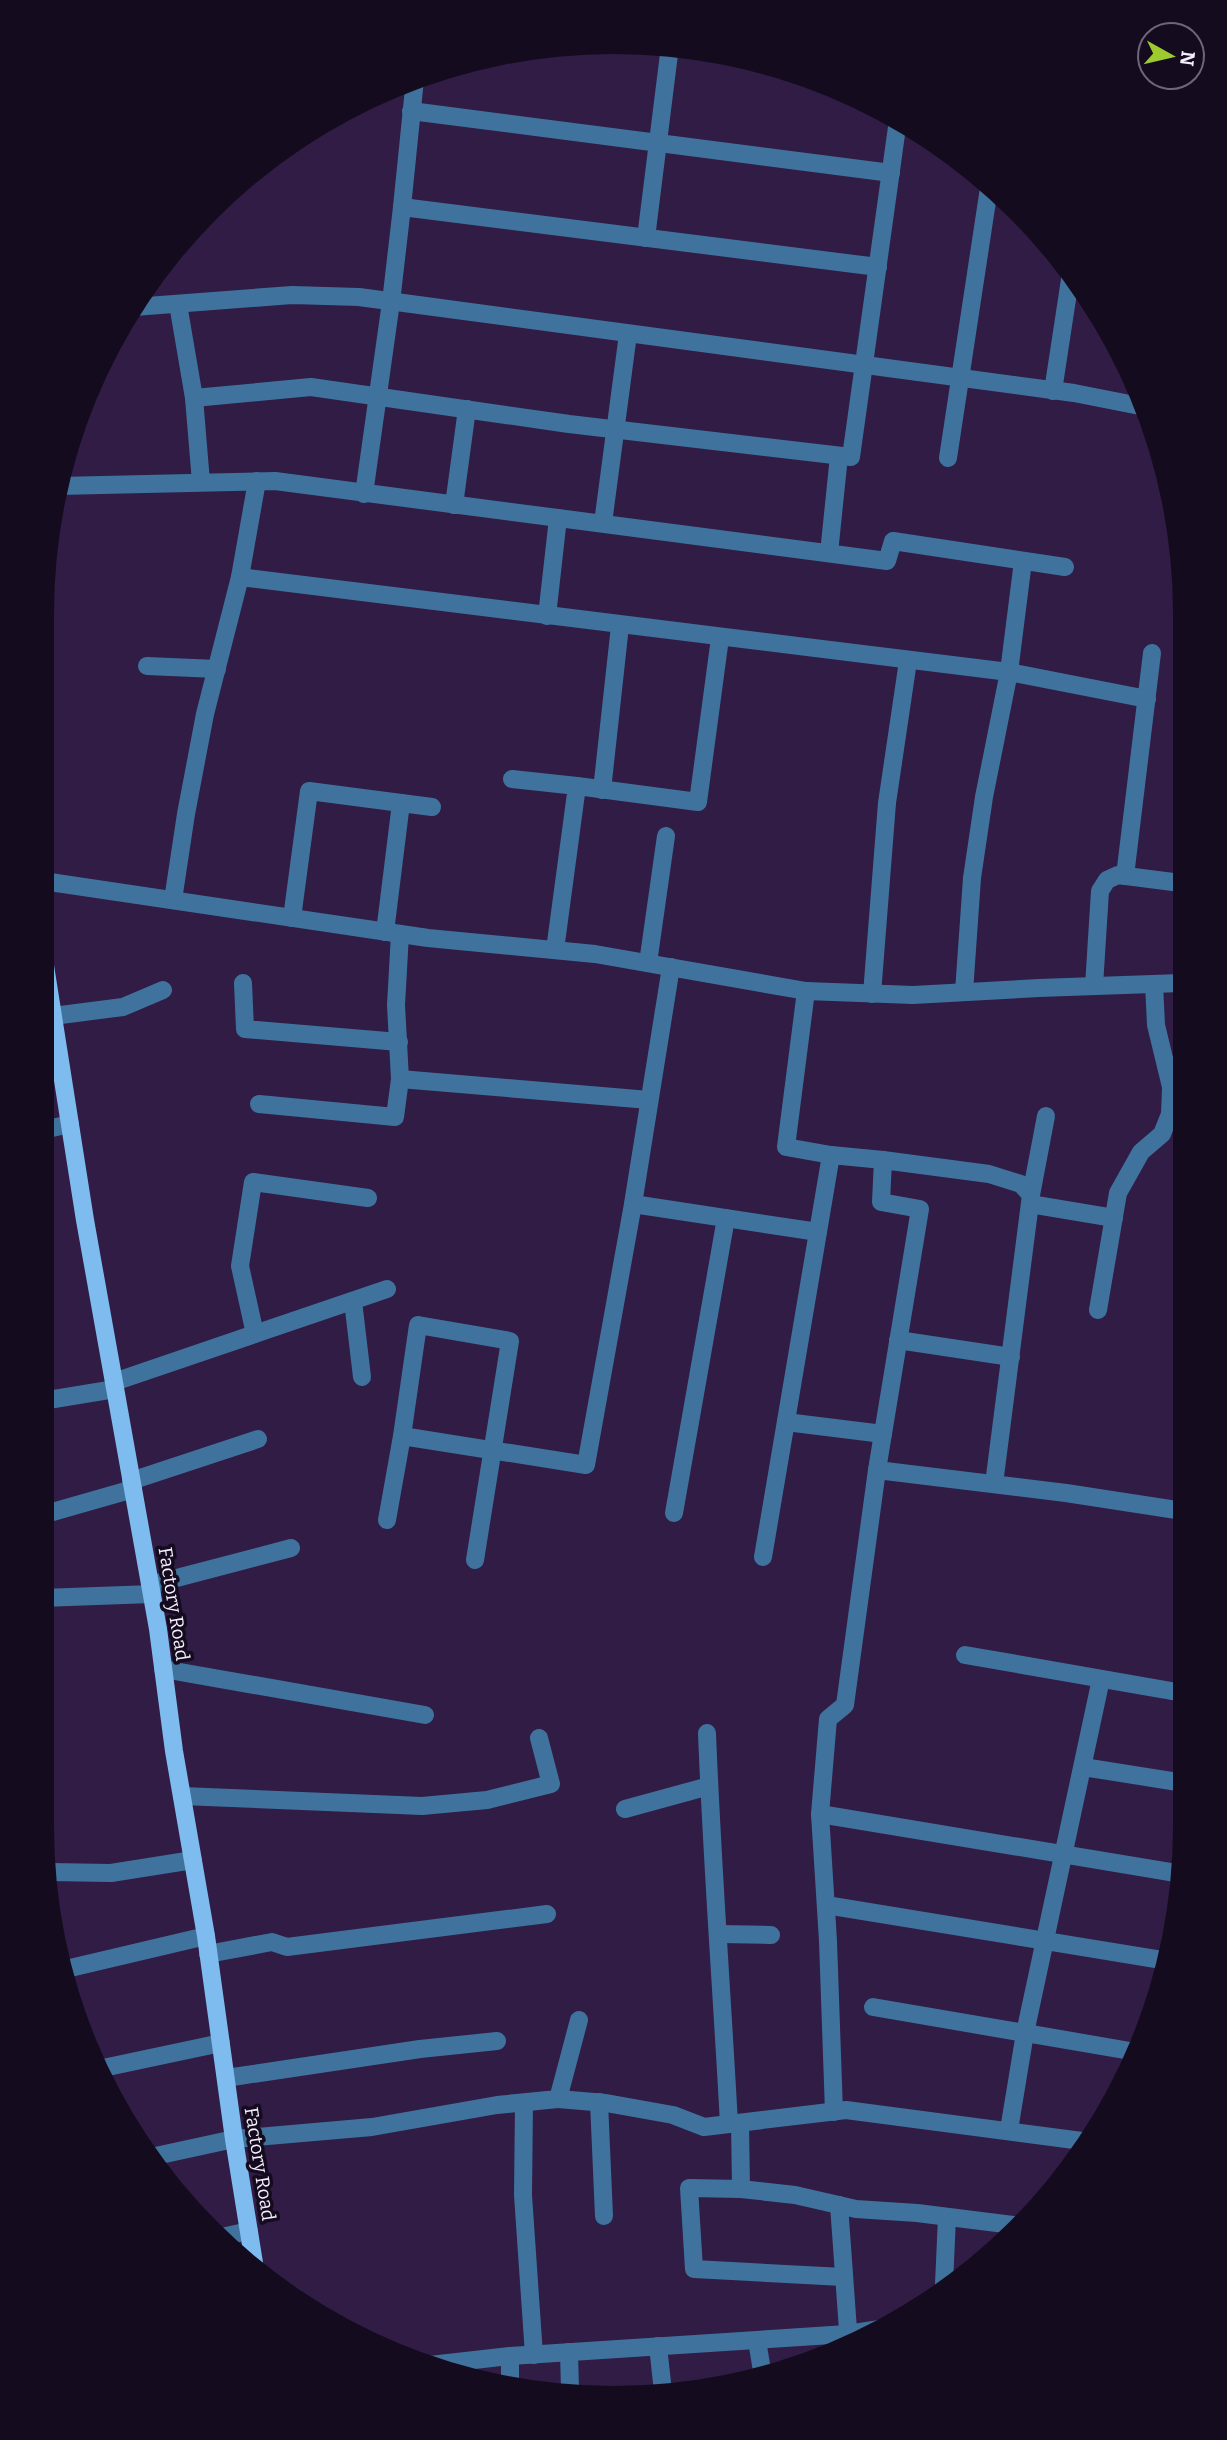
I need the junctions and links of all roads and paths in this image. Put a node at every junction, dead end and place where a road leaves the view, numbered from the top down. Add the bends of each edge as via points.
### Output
1 (669, 57) edge
2 (413, 92) edge
3 (411, 111) junction
4 (897, 131) edge
5 (657, 143) junction
6 (891, 173) junction
7 (987, 198) edge
8 (402, 207) junction
9 (646, 238) junction
10 (878, 267) junction
11 (1068, 289) edge
12 (391, 302) junction
13 (178, 304) junction
14 (147, 306) edge
15 (628, 334) junction
16 (865, 366) junction
17 (960, 378) junction
18 (1052, 391) junction
19 (378, 396) junction
20 (194, 398) junction
21 (1130, 400) edge
22 (467, 409) junction
23 (616, 430) junction
24 (839, 456) junction
25 (948, 458) dead end
26 (257, 481) junction
27 (201, 482) junction
28 (69, 486) edge
29 (364, 494) junction
30 (454, 505) junction
31 (558, 518) junction
32 (603, 523) junction
33 (829, 553) junction
34 (1023, 561) junction
35 (1065, 567) dead end
36 (240, 577) junction
37 (547, 616) junction
38 (620, 626) junction
39 (720, 638) junction
40 (1152, 653) dead end
41 (908, 661) junction
42 (147, 666) dead end
43 (217, 669) junction
44 (1009, 672) junction
45 (1147, 699) junction
46 (512, 779) dead end
47 (577, 786) junction
48 (602, 790) junction
49 (401, 803) junction
50 (432, 807) dead end
51 (666, 836) dead end
52 (1125, 876) junction
53 (1173, 882) edge
54 (54, 883) edge
55 (173, 900) junction
56 (292, 918) junction
57 (392, 933) junction
58 (555, 950) junction
59 (648, 963) junction
60 (671, 967) junction
61 (243, 983) dead end
62 (1173, 983) edge
63 (1154, 984) junction
64 (1094, 986) junction
65 (163, 990) dead end
66 (807, 991) junction
67 (964, 992) junction
68 (872, 994) junction
69 (54, 1016) edge
70 (54, 1022) edge
71 (399, 1042) junction
72 (400, 1079) junction
73 (649, 1100) junction
74 (258, 1104) dead end
75 (1046, 1116) dead end
76 (70, 1124) junction
77 (54, 1128) edge
78 (831, 1155) junction
79 (884, 1160) junction
80 (368, 1198) dead end
81 (1031, 1200) junction
82 (632, 1204) junction
83 (726, 1218) junction
84 (1114, 1218) junction
85 (818, 1232) junction
86 (387, 1289) dead end
87 (354, 1301) junction
88 (1098, 1310) dead end
89 (255, 1334) junction
90 (898, 1340) junction
91 (1011, 1357) junction
92 (362, 1377) dead end
93 (114, 1385) junction
94 (54, 1398) edge
95 (786, 1422) junction
96 (883, 1434) junction
97 (402, 1436) junction
98 (258, 1439) dead end
99 (492, 1451) junction
100 (877, 1470) junction
101 (994, 1484) junction
102 (132, 1485) junction
103 (1173, 1510) edge
104 (54, 1511) edge
105 (674, 1513) dead end
106 (387, 1520) dead end
107 (291, 1548) dead end
108 (763, 1558) dead end
109 (475, 1559) dead end
110 (151, 1589) junction
111 (54, 1597) edge
112 (965, 1655) dead end
113 (163, 1669) junction
114 (1101, 1679) junction
115 (1173, 1691) edge
116 (425, 1715) dead end
117 (707, 1733) dead end
118 (539, 1738) dead end
119 (1083, 1767) junction
120 (1173, 1781) edge
121 (709, 1786) junction
122 (182, 1796) junction
123 (625, 1809) dead end
124 (820, 1814) junction
125 (1064, 1854) junction
126 (193, 1860) junction
127 (56, 1872) edge
128 (1171, 1872) edge
129 (826, 1905) junction
130 (547, 1914) dead end
131 (719, 1934) junction
132 (771, 1935) dead end
133 (1045, 1941) junction
134 (207, 1945) junction
135 (1157, 1959) edge
136 (72, 1968) edge
137 (873, 2007) dead end
138 (579, 2020) dead end
139 (1025, 2034) junction
140 (497, 2041) dead end
141 (220, 2043) junction
142 (1126, 2050) edge
143 (109, 2067) edge
144 (226, 2078) junction
145 (558, 2099) junction
146 (599, 2102) junction
147 (524, 2103) junction
148 (834, 2112) junction
149 (735, 2124) junction
150 (1009, 2130) junction
151 (234, 2139) junction
152 (1076, 2140) edge
153 (161, 2155) edge
154 (741, 2189) junction
155 (839, 2205) junction
156 (604, 2216) dead end
157 (947, 2217) junction
158 (1007, 2224) edge
159 (249, 2231) junction
160 (232, 2235) edge
161 (252, 2253) edge
162 (843, 2277) junction
163 (944, 2277) edge
164 (848, 2334) edge
165 (837, 2339) edge
166 (757, 2340) junction
167 (658, 2346) junction
168 (569, 2352) junction
169 (534, 2355) junction
170 (510, 2356) junction
171 (454, 2362) edge
172 (761, 2366) edge
173 (510, 2376) edge
174 (570, 2384) edge
175 (662, 2384) edge

1 - 5 street
2 - 3 street
3 - 5 street
3 - 8 street
4 - 6 street
5 - 6 street
5 - 9 street
6 - 10 street
7 - 17 street
8 - 9 street
8 - 12 street
9 - 10 street
10 - 16 street
11 - 18 street
12 - 13 street via 292,295
12 - 15 street
12 - 19 street
13 - 14 street
13 - 20 street
15 - 16 street
15 - 23 street
16 - 17 street
16 - 24 street via 851,457
17 - 18 street
17 - 25 street
18 - 21 street
19 - 20 street via 311,387
19 - 22 street
19 - 29 street
20 - 27 street
22 - 23 street
22 - 30 street
23 - 24 street
23 - 32 street
24 - 33 street
26 - 27 street
26 - 29 street
26 - 36 street
27 - 28 street
29 - 30 street
30 - 31 street
31 - 32 street
31 - 37 street
32 - 33 street
33 - 34 street via 887,561 894,541
34 - 35 street
34 - 44 street
36 - 37 street
36 - 43 street
37 - 38 street
38 - 39 street
38 - 48 street
39 - 41 street
39 - 48 street via 698,802
40 - 45 street
41 - 44 street
41 - 68 street via 887,803
42 - 43 street
43 - 55 street via 188,801
44 - 45 street
44 - 67 street via 972,878
45 - 52 street
46 - 47 street
47 - 48 street
47 - 58 street
49 - 50 street
49 - 56 street via 309,791
49 - 57 street
51 - 59 street
52 - 53 street
52 - 64 street via 1107,880 1100,891
54 - 55 street
55 - 56 street
56 - 57 street
57 - 58 street
57 - 71 street
58 - 59 street
59 - 60 street
60 - 66 street
60 - 73 street
61 - 71 street via 245,1029
62 - 63 street
63 - 64 street
63 - 84 street via 1156,1025 1171,1087 1170,1114 1162,1134 1142,1152 1126,1177
64 - 67 street
65 - 69 street via 123,1007
66 - 68 street
66 - 78 street via 786,1147
67 - 68 street
70 - 76 main road, Factory Road
71 - 72 street
72 - 73 street
72 - 74 street via 395,1117
73 - 82 street
75 - 81 street
76 - 77 street
76 - 93 main road, Factory Road
78 - 79 street
78 - 85 street
79 - 81 street via 989,1174 1021,1184
79 - 90 street via 881,1202 920,1209
80 - 89 street via 253,1182 240,1266
81 - 84 street
81 - 91 street
82 - 83 street
82 - 99 street via 586,1465
83 - 85 street
83 - 105 street
84 - 88 street
85 - 95 street
86 - 87 street
87 - 89 street
87 - 92 street
89 - 93 street
90 - 91 street
90 - 96 street
91 - 101 street
93 - 94 street
93 - 102 main road, Factory Road
95 - 96 street
95 - 108 street
96 - 100 street
97 - 99 street
97 - 99 street via 418,1325 510,1341
97 - 106 street
98 - 102 street
99 - 109 street
100 - 101 street
100 - 124 street via 845,1705 828,1719
101 - 103 street
102 - 104 street
102 - 110 main road, Factory Road
107 - 110 street
110 - 111 street
110 - 113 main road, Factory Road
112 - 114 street
113 - 116 street
113 - 122 main road, Factory Road
114 - 115 street
114 - 119 street
117 - 121 street
118 - 122 street via 551,1784 487,1800 422,1806
119 - 120 street
119 - 125 street
121 - 123 street
121 - 131 street
122 - 126 main road, Factory Road
124 - 125 street
124 - 129 street
125 - 128 street
125 - 133 street
126 - 127 street via 111,1873
126 - 134 main road, Factory Road
129 - 133 street
129 - 148 street
130 - 134 street via 287,1947 272,1942
131 - 132 street
131 - 149 street
133 - 135 street
133 - 139 street
134 - 136 street
134 - 141 main road, Factory Road
137 - 139 street
138 - 145 street
139 - 142 street
139 - 150 street
140 - 144 street
141 - 143 street
141 - 144 main road, Factory Road
144 - 151 main road, Factory Road
145 - 146 street
145 - 147 street
146 - 149 street via 673,2115 704,2127
146 - 156 street
147 - 151 street via 372,2127
147 - 169 street via 523,2195
148 - 149 street
148 - 150 street
149 - 154 street
150 - 152 street
151 - 153 street
151 - 159 main road, Factory Road
154 - 155 street
154 - 162 street via 689,2188 694,2269
155 - 157 street
155 - 162 street
157 - 158 street
157 - 163 street
159 - 160 street
159 - 161 main road, Factory Road
162 - 164 street
165 - 166 street
166 - 167 street
166 - 172 street
167 - 168 street
167 - 175 street
168 - 169 street
168 - 174 street
169 - 170 street
170 - 171 street
170 - 173 street

